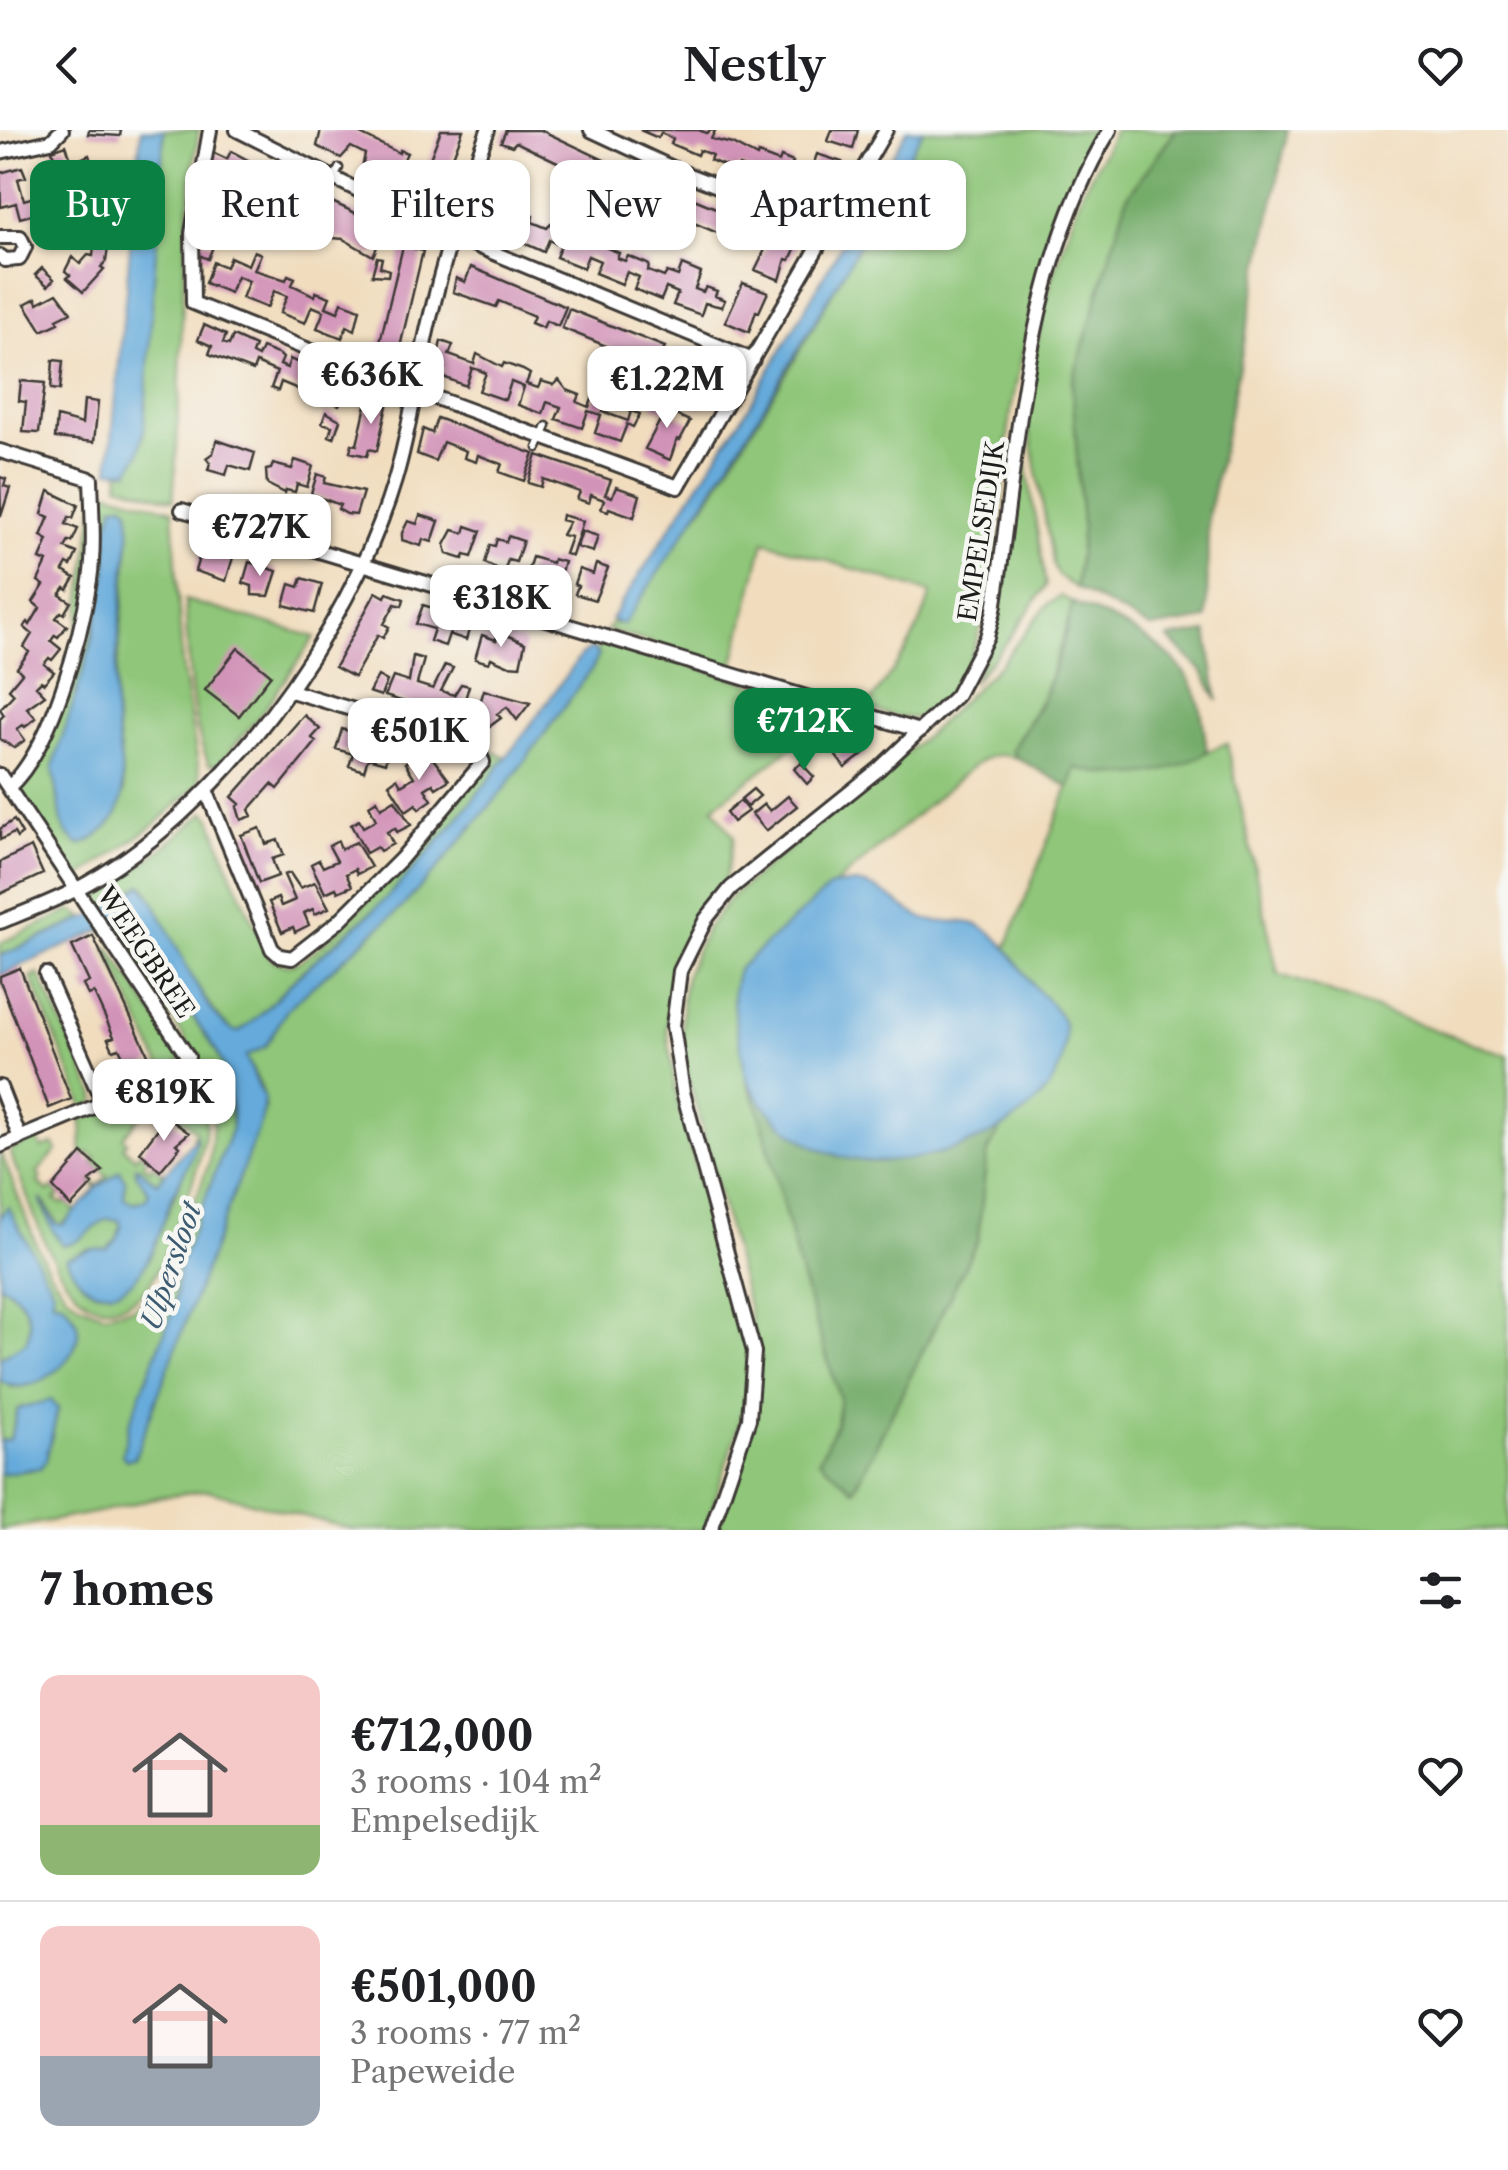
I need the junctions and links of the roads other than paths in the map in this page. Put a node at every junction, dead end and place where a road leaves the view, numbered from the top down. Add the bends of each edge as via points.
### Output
1 (62, 130) edge
2 (210, 130) edge
3 (238, 130) edge
4 (488, 130) edge
5 (591, 130) edge
6 (886, 130) edge
7 (1110, 130) edge
8 (0, 152) edge
9 (478, 160) edge
10 (869, 160) edge
11 (716, 186) edge
12 (354, 189) edge
13 (0, 237) edge
14 (447, 250) edge
15 (484, 250) edge
16 (817, 250) edge
17 (0, 256) edge
18 (581, 274) dead end
19 (575, 288) junction
20 (753, 360) junction
21 (416, 390) junction
22 (0, 452) edge
23 (182, 510) dead end
24 (364, 564) junction
25 (290, 691) junction
26 (920, 730) junction
27 (0, 775) edge
28 (9, 787) junction
29 (206, 790) junction
30 (76, 890) junction
31 (0, 922) edge
32 (46, 974) dead end
33 (0, 1087) edge
34 (104, 1105) junction
35 (20, 1138) junction
36 (0, 1146) edge
37 (710, 1530) edge

1 - 8 street via 51,141
2 - 21 street via 192,233 193,303
3 - 12 street
4 - 9 street
5 - 11 street via 633,158
6 - 10 street
7 - 26 street, EMPELSEDIJK via 1080,185 1035,332 987,637 956,696
13 - 17 street via 20,237 25,247 19,259
14 - 21 street
15 - 19 street
16 - 20 street
18 - 19 lane
19 - 20 street
20 - 21 street via 678,487
21 - 24 street via 395,480
22 - 28 street via 91,480 90,580 63,692
23 - 24 street
24 - 25 street
24 - 26 street
25 - 29 street
25 - 29 street via 468,744 483,762 401,859 292,958 272,949
26 - 37 street, EMPELSEDIJK via 731,888 706,919 680,971 673,1026 683,1092 754,1352 749,1419
27 - 28 street, WEEGBREE
28 - 30 street, WEEGBREE
29 - 30 street
30 - 31 street
30 - 34 street, WEEGBREE via 188,1057 179,1070
32 - 34 street
33 - 35 street
34 - 35 street, WEEGBREE
35 - 36 street, WEEGBREE

